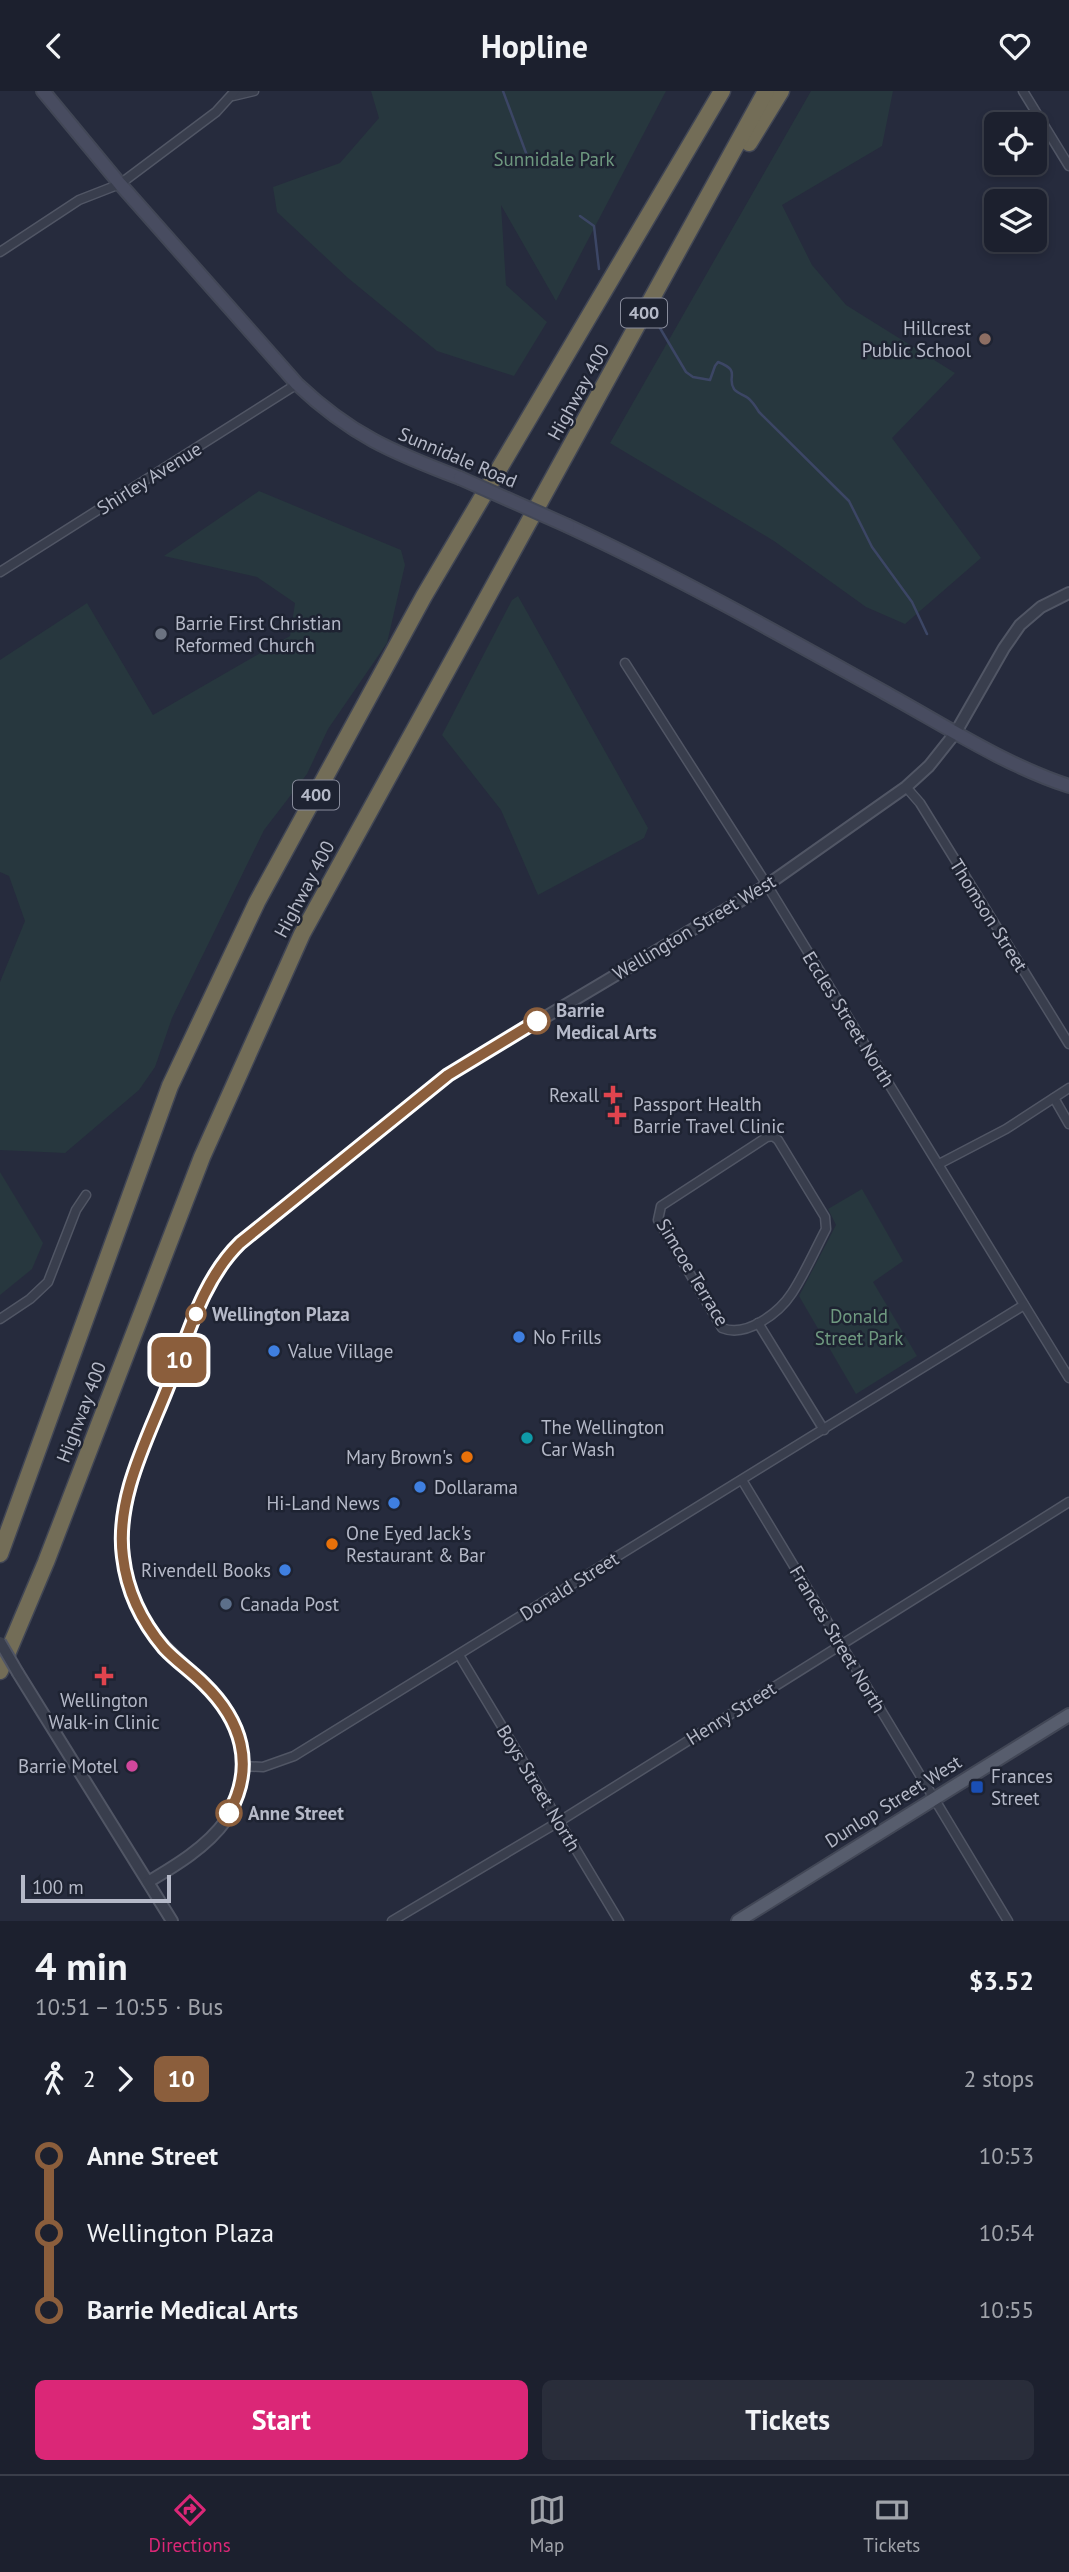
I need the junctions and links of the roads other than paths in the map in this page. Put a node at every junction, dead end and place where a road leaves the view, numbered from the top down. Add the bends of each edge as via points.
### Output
1 (43, 91) edge
2 (254, 91) edge
3 (722, 91) edge
4 (766, 91) edge
5 (781, 91) edge
6 (1023, 91) edge
7 (234, 93) edge
8 (1069, 166) edge
9 (120, 184) junction
10 (687, 235) junction
11 (0, 252) edge
12 (297, 384) junction
13 (0, 572) edge
14 (1069, 593) edge
15 (625, 663) dead end
16 (956, 732) junction
17 (1069, 786) edge
18 (906, 787) junction
19 (766, 885) junction
20 (1069, 1044) edge
21 (1069, 1088) edge
22 (1054, 1098) junction
23 (1069, 1124) edge
24 (939, 1164) junction
25 (86, 1195) dead end
26 (1024, 1305) junction
27 (0, 1319) edge
28 (758, 1323) junction
29 (1068, 1373) edge
30 (824, 1430) junction
31 (742, 1480) junction
32 (1069, 1502) edge
33 (0, 1555) edge
34 (0, 1642) edge
35 (842, 1643) junction
36 (459, 1655) junction
37 (0, 1671) edge
38 (1069, 1715) edge
39 (242, 1766) junction
40 (934, 1797) junction
41 (560, 1821) junction
42 (148, 1882) junction
43 (172, 1921) edge
44 (392, 1921) edge
45 (620, 1921) edge
46 (738, 1921) edge
47 (1008, 1921) edge

1 - 9 main road, Sunnidale Road
2 - 7 street
3 - 33 highway, Highway 400 / 400 via 424,596 257,902 170,1086
4 - 10 highway, Highway 400 / 400
5 - 10 highway
6 - 8 street
7 - 9 street via 216,112
9 - 11 street via 79,200
9 - 12 main road, Sunnidale Road
10 - 37 highway, Highway 400 / 400 via 302,935 202,1157
12 - 13 street, Shirley Avenue
12 - 16 main road, Sunnidale Road, bridge via 365,438 643,561
14 - 16 street, Wellington Street West via 1041,607 1020,625
15 - 19 street, Eccles Street North
16 - 17 main road, Sunnidale Road
16 - 18 street, Wellington Street West
18 - 19 street, Wellington Street West
18 - 20 street, Thomson Street
19 - 24 street, Eccles Street North
19 - 39 street, Wellington Street West via 448,1075 254,1231 219,1267 133,1477 122,1554 136,1605 152,1632 232,1718 241,1742
21 - 22 street
22 - 23 street
22 - 24 street
24 - 26 street, Eccles Street North
25 - 27 street via 48,1282
26 - 29 street, Eccles Street North
26 - 30 street, Donald Street
28 - 28 street, Simcoe Terrace via 791,1295 827,1223 773,1136 671,1199 658,1212 658,1220 722,1328 740,1331
28 - 30 street, Simcoe Terrace
30 - 31 street, Donald Street
31 - 35 street, Frances Street North
31 - 36 street, Donald Street
32 - 35 street, Henry Street
34 - 42 street, bridge
35 - 40 street, Frances Street North
35 - 41 street, Henry Street
36 - 39 street, Donald Street via 294,1756 263,1767
36 - 41 street, Boys Street North
38 - 40 main road, Dunlop Street West
39 - 42 street via 225,1821 194,1851
40 - 46 main road, Dunlop Street West
40 - 47 street, Frances Street North
41 - 44 street, Henry Street
41 - 45 street, Boys Street North
42 - 43 street

